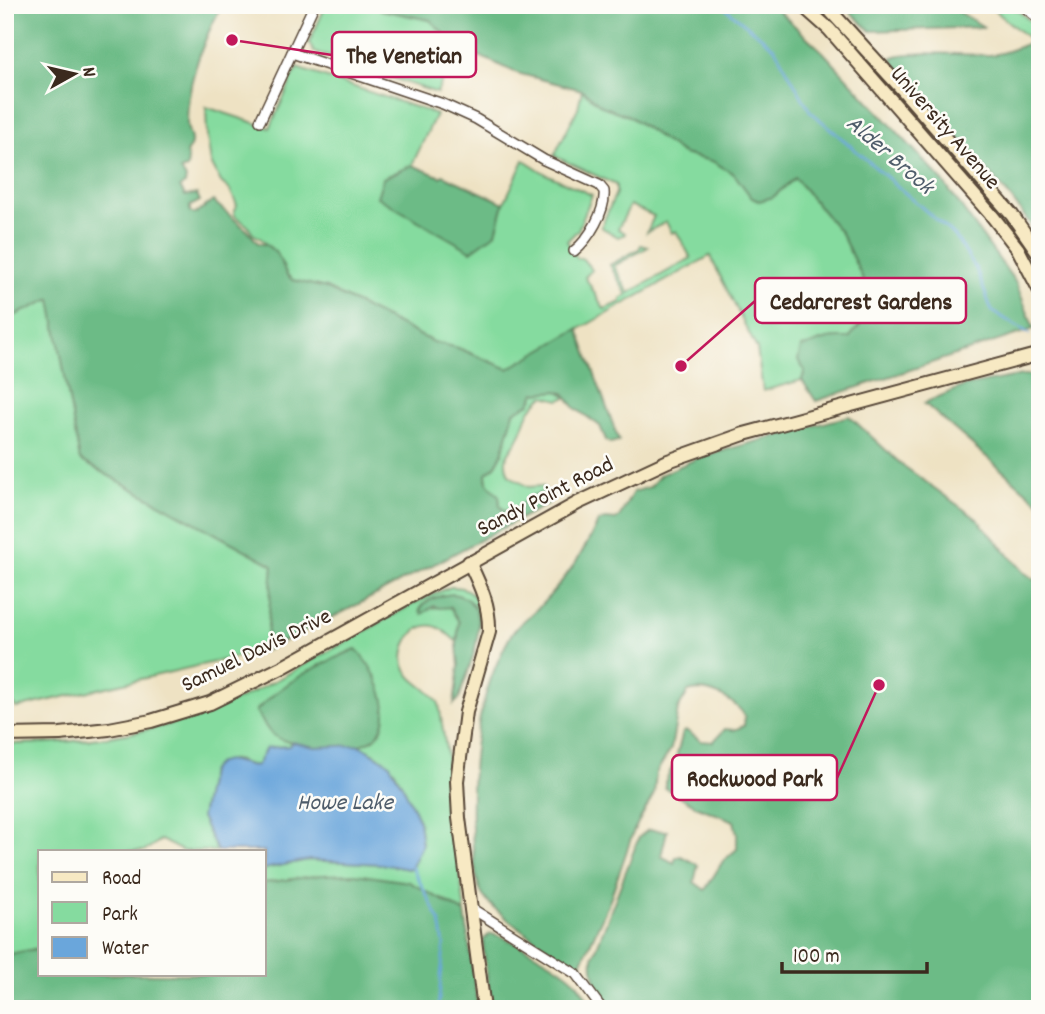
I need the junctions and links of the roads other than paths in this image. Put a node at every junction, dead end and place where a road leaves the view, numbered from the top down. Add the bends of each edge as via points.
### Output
1 (314, 5) edge
2 (802, 5) edge
3 (825, 5) edge
4 (1022, 5) edge
5 (1040, 20) edge
6 (292, 53) junction
7 (260, 121) dead end
8 (574, 251) dead end
9 (1040, 255) edge
10 (1040, 291) edge
11 (1040, 354) edge
12 (469, 562) junction
13 (5, 735) edge
14 (471, 908) junction
15 (484, 1009) edge
16 (602, 1009) edge

1 - 6 street
2 - 10 main road, University Avenue via 829,29 993,217 1018,249
3 - 9 main road, University Avenue via 1012,215
4 - 5 street
6 - 7 street
6 - 8 street via 449,106 544,160 599,185 604,201 586,239
11 - 12 main road, Sandy Point Road via 690,452 578,503
12 - 13 main road, Samuel Davis Drive via 210,703 110,729
12 - 14 main road, Sandy Point Road via 489,618 458,760 459,818
14 - 15 main road, Sandy Point Road
14 - 16 street via 576,974

